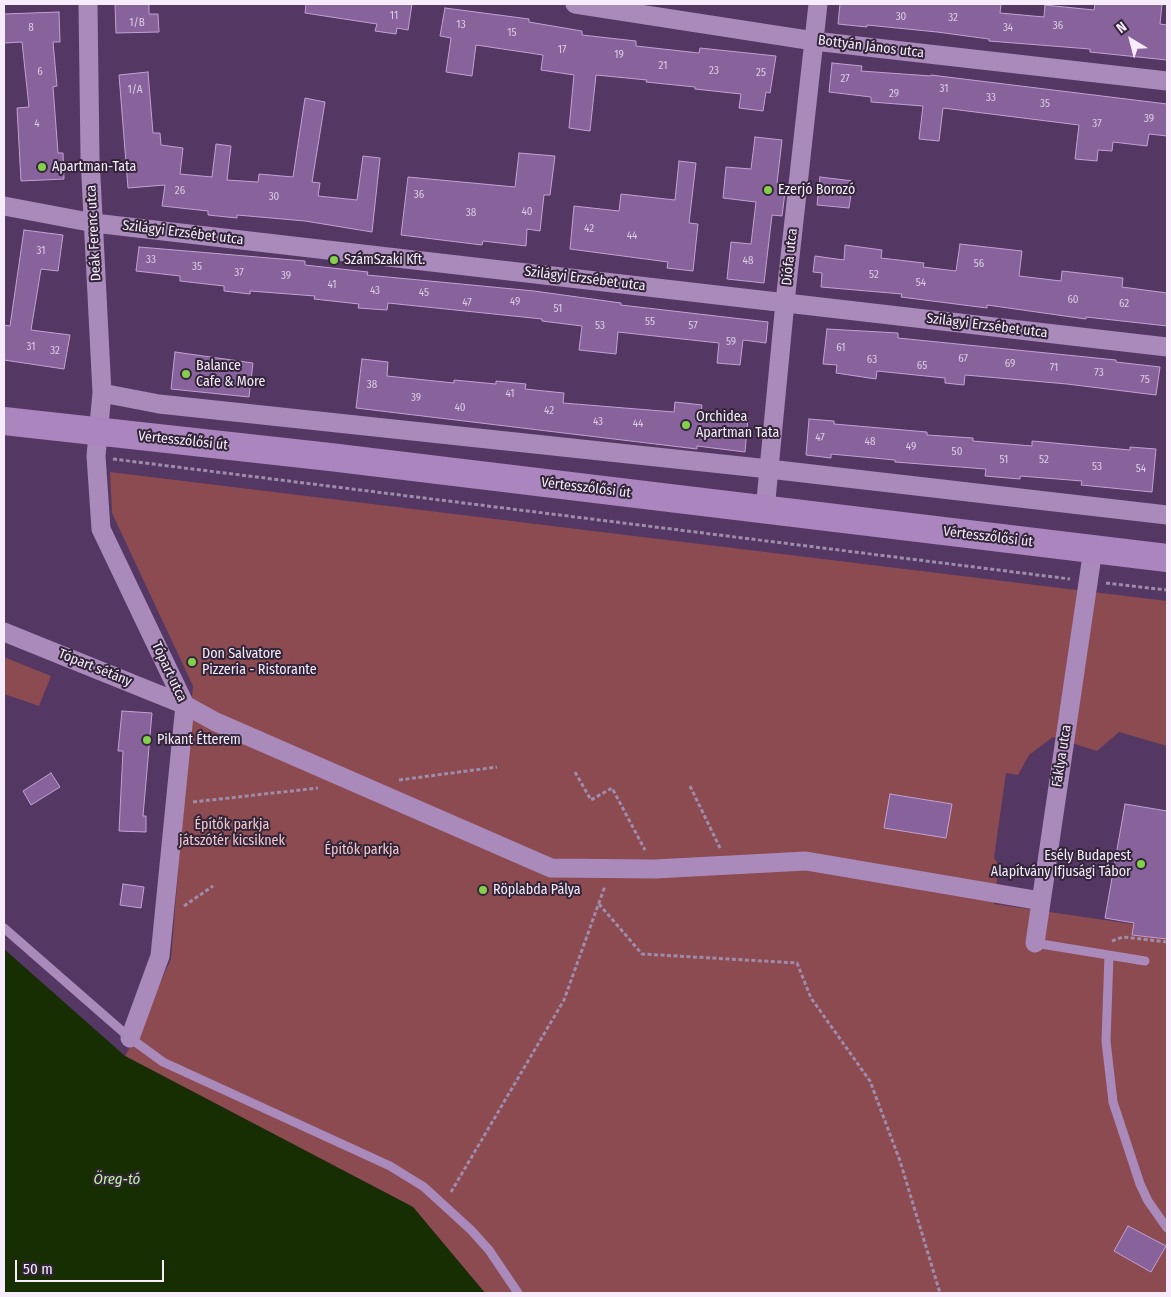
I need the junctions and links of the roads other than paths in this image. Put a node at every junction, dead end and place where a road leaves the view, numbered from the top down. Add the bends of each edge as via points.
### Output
1 (88, 4) edge
2 (575, 4) edge
3 (818, 4) edge
4 (814, 41) junction
5 (1167, 81) edge
6 (4, 206) edge
7 (94, 223) junction
8 (785, 302) junction
9 (1167, 347) edge
10 (102, 393) junction
11 (4, 422) edge
12 (97, 444) junction
13 (769, 469) junction
14 (765, 510) junction
15 (1167, 515) edge
16 (1093, 549) junction
17 (1167, 558) edge
18 (4, 632) edge
19 (185, 705) junction
20 (1041, 901) junction
21 (4, 928) edge
22 (1035, 943) joint
23 (1109, 955) junction
24 (1146, 961) dead end
25 (130, 1038) junction
26 (1167, 1228) edge
27 (518, 1293) edge

1 - 7 street, Deák Ferenc utca
2 - 4 street, Bottyán János utca
3 - 4 street, Diófa utca
4 - 5 street, Bottyán János utca
4 - 8 street, Diófa utca
6 - 7 street, Szilágyi Erzsébet utca
7 - 8 street, Szilágyi Erzsébet utca
7 - 10 street, Deák Ferenc utca
8 - 9 street, Szilágyi Erzsébet utca
8 - 13 street, Diófa utca
10 - 12 street, Deák Ferenc utca
10 - 13 street via 159,404
11 - 12 main road, Vértesszőlősi út
12 - 14 main road, Vértesszőlősi út via 320,456
12 - 19 street, Tópart utca via 101,529
13 - 14 street, Diófa utca
13 - 15 street
14 - 16 main road, Vértesszőlősi út
16 - 17 main road, Vértesszőlősi út
16 - 20 street, Fáklya utca
18 - 19 street, Tópart sétány
19 - 20 street, Tópart sétány via 225,726 551,868 655,869 806,861
19 - 25 street, Tópart utca via 160,956
20 - 22 street, Fáklya utca
21 - 25 lane
22 - 23 lane, Fáklya utca
23 - 24 lane, Fáklya utca
23 - 26 lane via 1106,1041 1114,1102 1140,1184
25 - 27 lane via 192,1077 390,1166 424,1187 488,1250

